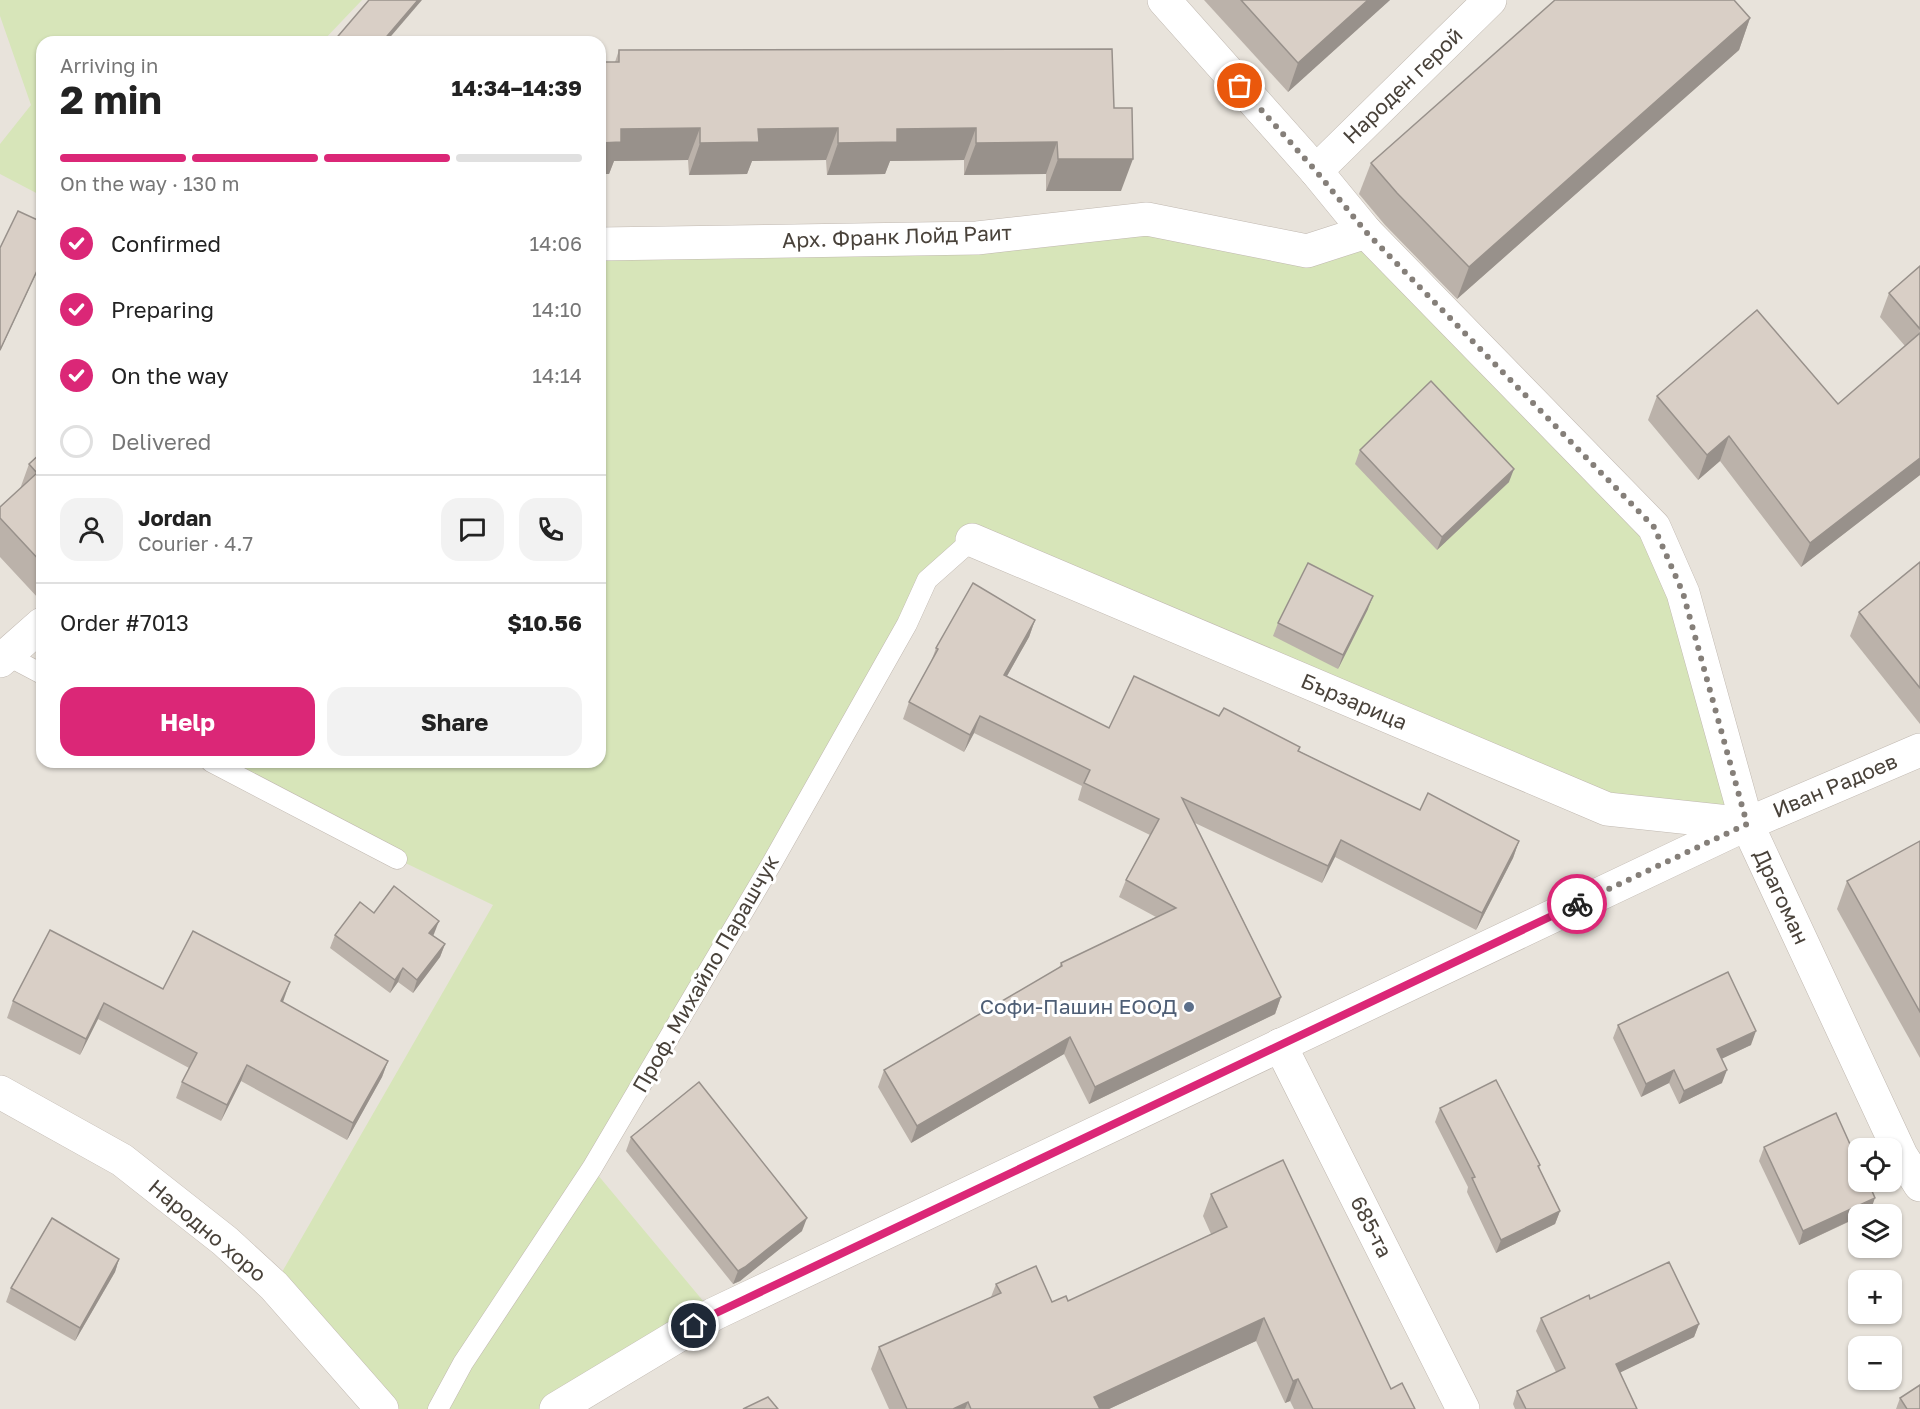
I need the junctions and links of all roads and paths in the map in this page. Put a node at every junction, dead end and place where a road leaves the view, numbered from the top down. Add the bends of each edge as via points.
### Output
1 (1164, 0) edge
2 (1490, 0) edge
3 (1316, 171) junction
4 (1366, 232) junction
5 (606, 244) edge
6 (972, 540) joint
7 (36, 629) edge
8 (3, 658) edge
9 (36, 672) edge
10 (1920, 750) edge
11 (223, 768) edge
12 (1747, 824) junction
13 (397, 859) dead end
14 (1280, 1046) junction
15 (0, 1092) edge
16 (1920, 1185) edge
17 (382, 1409) edge
18 (438, 1409) edge
19 (556, 1409) edge
20 (1463, 1409) edge

1 - 3 street, Драгоман
2 - 3 street, Народен герой
3 - 4 street, Драгоман
4 - 5 street, Арх. Франк Лойд Раит via 1307,251 1147,219 977,238
4 - 12 street, Драгоман via 1654,527 1683,593
6 - 12 street, Бързарица via 1607,808
6 - 18 lane, Проф. Михайло Парашчук via 927,580 907,624 772,863 610,1138 463,1363
7 - 8 street
8 - 9 lane
10 - 12 street, Иван Радоев
11 - 13 lane
12 - 14 street, Иван Радоев
12 - 16 street, Драгоман via 1901,1155
14 - 19 street, Иван Радоев via 714,1314
14 - 20 street, 685-та
15 - 17 street, Народно хоро via 122,1161 225,1241 274,1286

